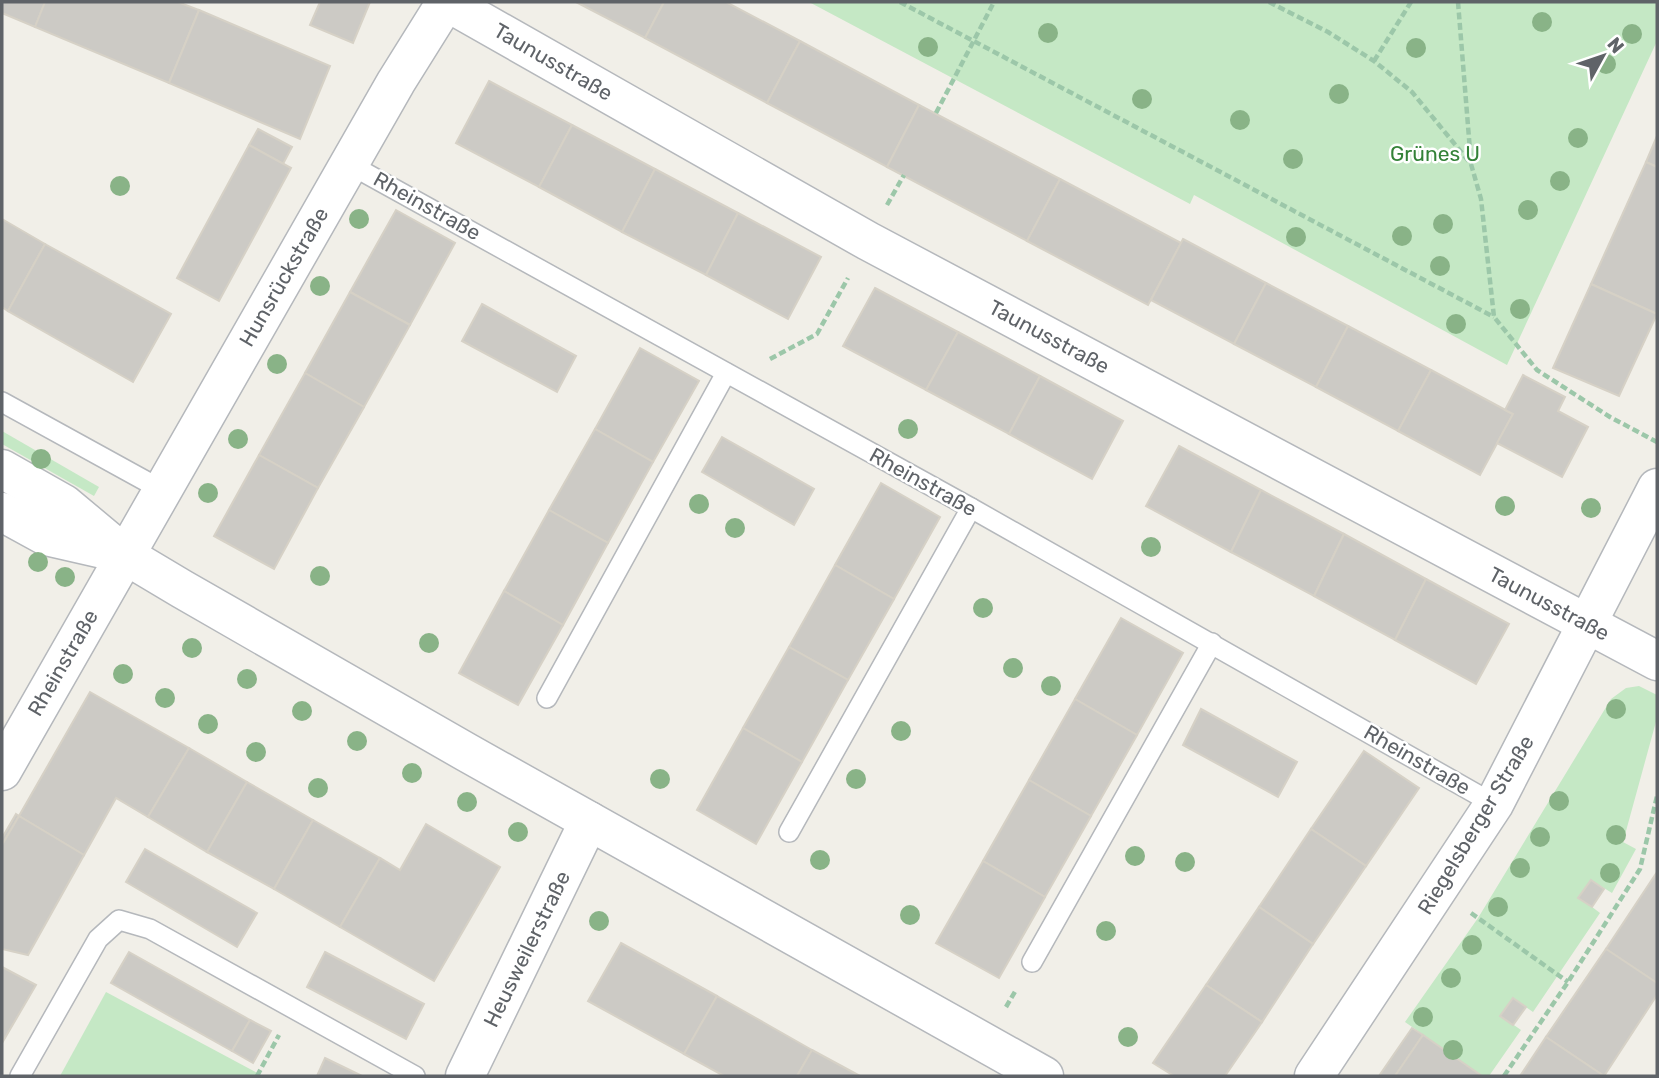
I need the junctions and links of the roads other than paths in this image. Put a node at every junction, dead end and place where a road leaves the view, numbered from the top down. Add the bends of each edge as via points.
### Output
1 (447, 2) edge
2 (349, 164) junction
3 (726, 373) junction
4 (2, 402) edge
5 (2, 469) edge
6 (1657, 488) edge
7 (162, 491) junction
8 (971, 508) junction
9 (2, 512) edge
10 (125, 555) junction
11 (1586, 625) junction
12 (1212, 643) junction
13 (1657, 661) edge
14 (547, 698) dead end
15 (2, 771) edge
16 (1494, 804) junction
17 (589, 821) junction
18 (789, 832) dead end
19 (1032, 962) dead end
20 (20, 1076) edge
21 (415, 1076) edge
22 (465, 1076) edge
23 (1044, 1076) edge
24 (1314, 1076) edge

1 - 2 street, Hunsrückstraße
1 - 11 street, Taunusstraße via 867,241
2 - 3 lane, Rheinstraße
2 - 7 street, Hunsrückstraße
3 - 8 lane, Rheinstraße
3 - 14 lane
4 - 7 lane
5 - 10 street via 64,504
6 - 11 street, Riegelsberger Straße
7 - 10 street, Hunsrückstraße
8 - 12 lane, Rheinstraße
8 - 18 lane
9 - 10 street via 46,536
10 - 15 street, Rheinstraße
10 - 17 street
11 - 13 street, Taunusstraße
11 - 16 street, Riegelsberger Straße
12 - 16 lane, Rheinstraße
12 - 19 lane
16 - 24 street, Riegelsberger Straße
17 - 22 street, Heusweilerstraße
17 - 23 street
20 - 21 lane via 98,939 119,920 150,929

